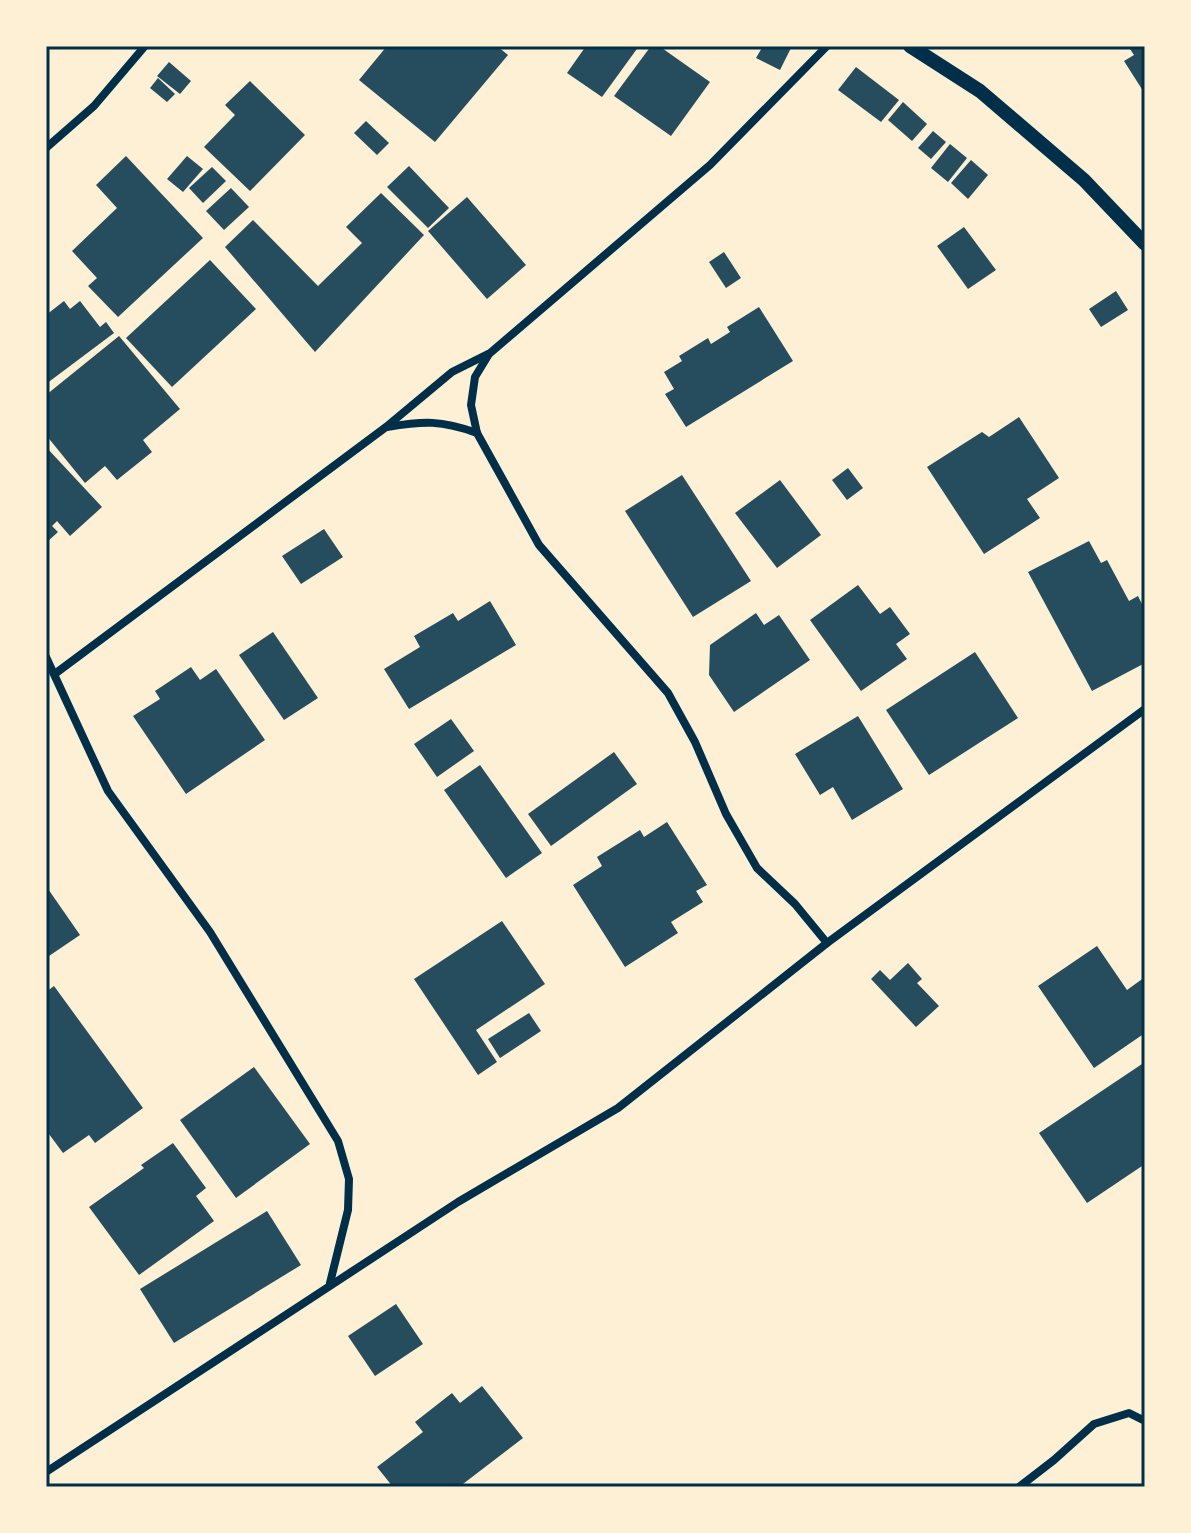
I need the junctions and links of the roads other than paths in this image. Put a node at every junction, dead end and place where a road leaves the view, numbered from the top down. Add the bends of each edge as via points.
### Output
1 (145, 46) edge
2 (827, 46) edge
3 (910, 46) edge
4 (46, 148) edge
5 (1145, 244) edge
6 (489, 354) junction
7 (386, 427) junction
8 (477, 433) junction
9 (46, 657) edge
10 (56, 673) junction
11 (1145, 709) edge
12 (827, 943) junction
13 (330, 1284) junction
14 (1145, 1421) edge
15 (46, 1472) edge
16 (1019, 1487) edge

1 - 4 street via 94,106
2 - 6 street via 710,165
3 - 5 street via 980,91 1084,180
6 - 7 street via 452,372
6 - 8 street via 475,377 471,405
7 - 8 street via 428,420
7 - 10 street
8 - 12 street via 539,545 668,693 757,868
9 - 10 street
10 - 13 street via 108,791 210,932 338,1141 349,1179 348,1210
11 - 12 street
12 - 13 street via 618,1108
13 - 15 street
14 - 16 street via 1129,1413 1094,1424

